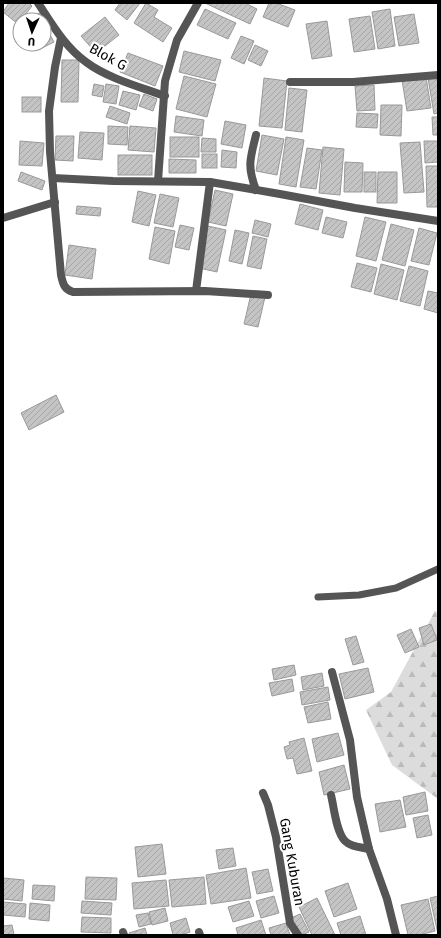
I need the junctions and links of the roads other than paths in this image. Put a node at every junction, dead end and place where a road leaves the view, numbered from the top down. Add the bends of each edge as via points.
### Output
1 (38, 3) edge
2 (198, 3) edge
3 (61, 38) junction
4 (438, 75) edge
5 (290, 82) dead end
6 (165, 96) junction
7 (256, 135) dead end
8 (52, 178) junction
9 (158, 181) junction
10 (210, 182) junction
11 (256, 190) junction
12 (54, 202) junction
13 (3, 218) edge
14 (438, 221) edge
15 (196, 291) junction
16 (268, 294) dead end
17 (438, 569) edge
18 (318, 597) dead end
19 (332, 672) dead end
20 (263, 793) dead end
21 (331, 795) dead end
22 (369, 849) junction
23 (298, 935) edge
24 (396, 935) edge

1 - 3 street, Blok G
2 - 6 street via 177,40 165,81
3 - 6 street, Blok G via 86,62 105,73
3 - 8 street via 49,110
4 - 5 street via 353,82
6 - 9 street
7 - 11 street via 250,162
8 - 9 street
8 - 12 street
9 - 10 street
10 - 11 street
10 - 15 street
11 - 14 street
12 - 13 street
12 - 15 street via 61,275 63,286 68,291
15 - 16 street
17 - 18 lane via 396,588 360,595
19 - 22 street via 350,740 357,797
20 - 23 street, Gang Kuburan via 276,837 290,923
21 - 22 street via 339,832 345,841 353,846
22 - 24 street via 387,899

